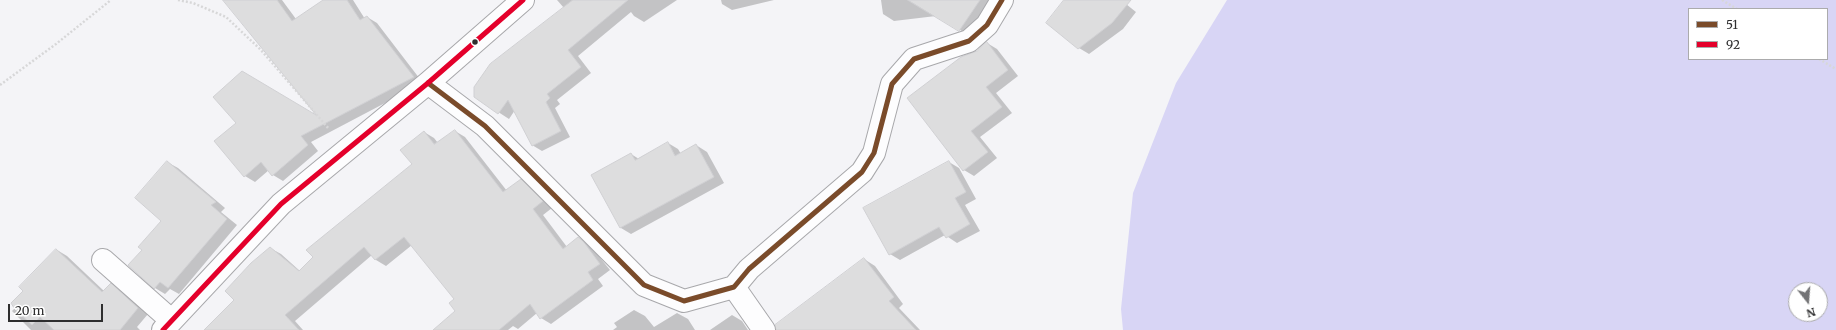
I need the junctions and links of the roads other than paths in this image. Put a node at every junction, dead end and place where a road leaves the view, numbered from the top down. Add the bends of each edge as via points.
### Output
1 (523, 0) edge
2 (1002, 0) edge
3 (428, 83) junction
4 (102, 260) dead end
5 (734, 287) junction
6 (167, 325) edge
7 (764, 330) edge

1 - 3 street
2 - 5 street via 987,25 969,41 914,60 892,84 874,153 862,172 750,269
3 - 5 street via 485,126 644,285 684,301
3 - 6 street via 281,204
4 - 6 street
5 - 7 street

